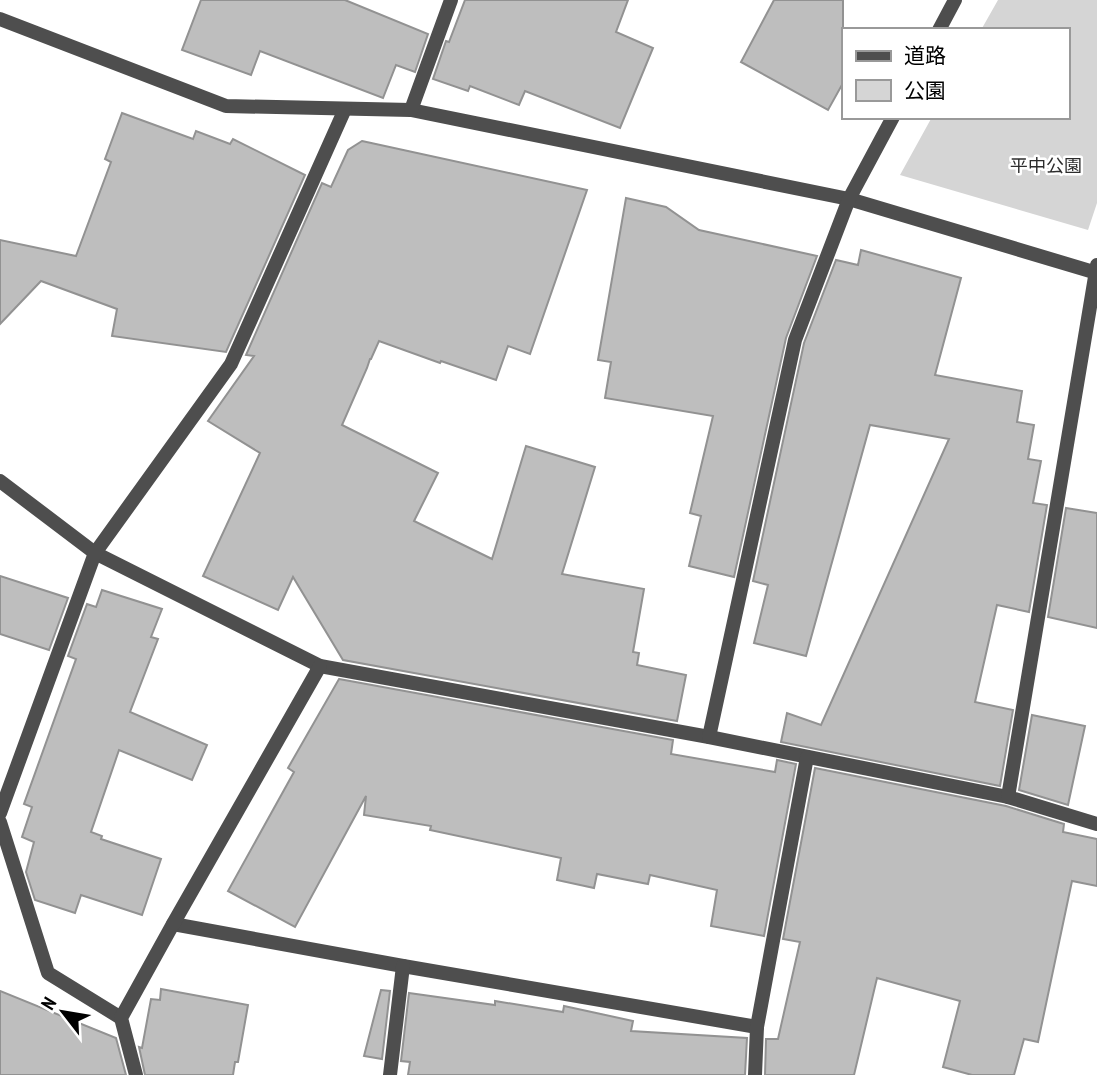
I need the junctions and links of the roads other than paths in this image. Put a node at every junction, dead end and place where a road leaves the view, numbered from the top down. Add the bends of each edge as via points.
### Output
1 (451, 0) edge
2 (955, 0) edge
3 (0, 19) edge
4 (940, 28) edge
5 (345, 109) junction
6 (411, 110) junction
7 (892, 119) edge
8 (849, 199) junction
9 (1096, 270) edge
10 (0, 481) edge
11 (95, 553) junction
12 (320, 666) junction
13 (709, 737) junction
14 (807, 757) junction
15 (1007, 797) junction
16 (0, 813) edge
17 (0, 822) edge
18 (1097, 824) edge
19 (173, 924) junction
20 (403, 966) junction
21 (121, 1018) junction
22 (757, 1027) junction
23 (136, 1075) edge
24 (390, 1075) edge
25 (755, 1075) edge

1 - 6 street
2 - 4 street
3 - 5 street via 226,106
5 - 6 street
5 - 11 street via 231,364
6 - 8 street
7 - 8 street
8 - 9 street
8 - 13 street via 795,340
9 - 15 street
10 - 11 street
11 - 12 street
11 - 16 street
12 - 13 street
12 - 19 street
13 - 14 street
14 - 15 street
14 - 22 street
15 - 18 street
17 - 21 street via 48,972
19 - 20 street
19 - 21 street
20 - 22 street
20 - 24 street
21 - 23 street
22 - 25 street

